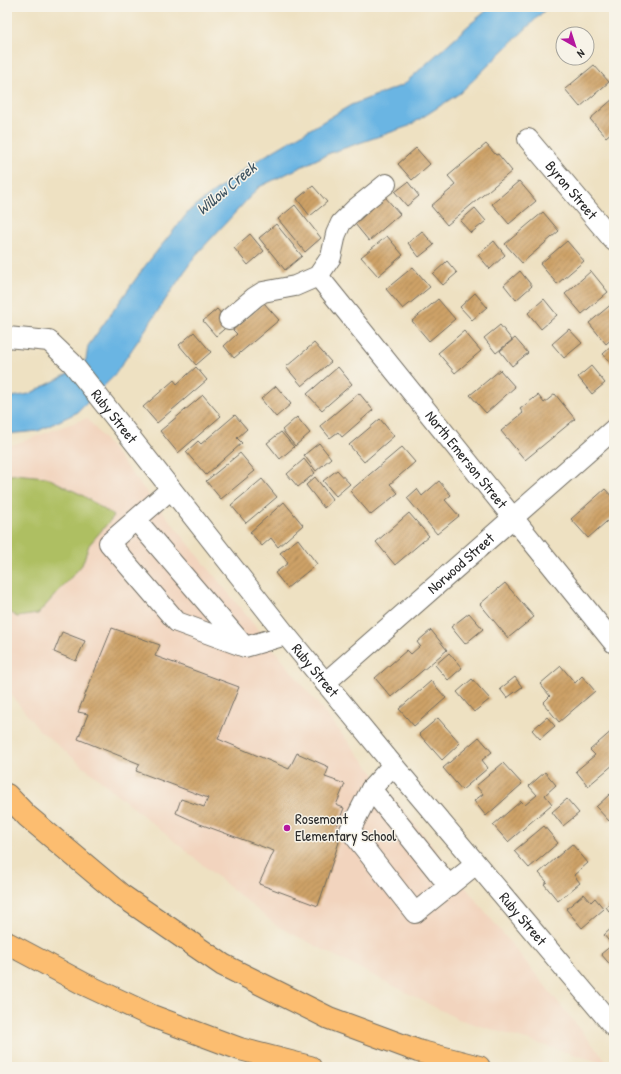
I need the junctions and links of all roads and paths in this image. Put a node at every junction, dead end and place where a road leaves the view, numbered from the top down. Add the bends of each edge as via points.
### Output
1 (528, 139) dead end
2 (386, 184) dead end
3 (614, 241) edge
4 (318, 276) junction
5 (229, 319) dead end
6 (7, 337) edge
7 (614, 429) edge
8 (171, 489) junction
9 (513, 518) junction
10 (136, 520) junction
11 (286, 635) junction
12 (614, 643) edge
13 (245, 647) junction
14 (325, 683) junction
15 (393, 765) junction
16 (372, 789) junction
17 (7, 795) edge
18 (476, 864) junction
19 (449, 886) junction
20 (7, 943) edge
21 (614, 1027) edge
22 (310, 1067) edge
23 (479, 1067) edge

1 - 3 street, Byron Street
2 - 4 street via 341,223 331,257
4 - 5 street via 295,286 263,292
4 - 9 street, North Emerson Street
6 - 8 street, Ruby Street via 49,341 72,363
7 - 9 street, Norwood Street
8 - 10 street
8 - 11 street, Ruby Street
9 - 12 street, North Emerson Street
9 - 14 street, Norwood Street
10 - 13 street
10 - 13 street via 109,543 172,617 177,622
11 - 13 street
11 - 14 street, Ruby Street
14 - 15 street, Ruby Street
15 - 16 street
15 - 18 street, Ruby Street
16 - 19 street
16 - 19 street via 350,830 415,913
17 - 23 highway via 27,816 121,895 223,965 329,1018 418,1051
18 - 19 street
18 - 21 street, Ruby Street
20 - 22 highway via 152,1016 240,1049

